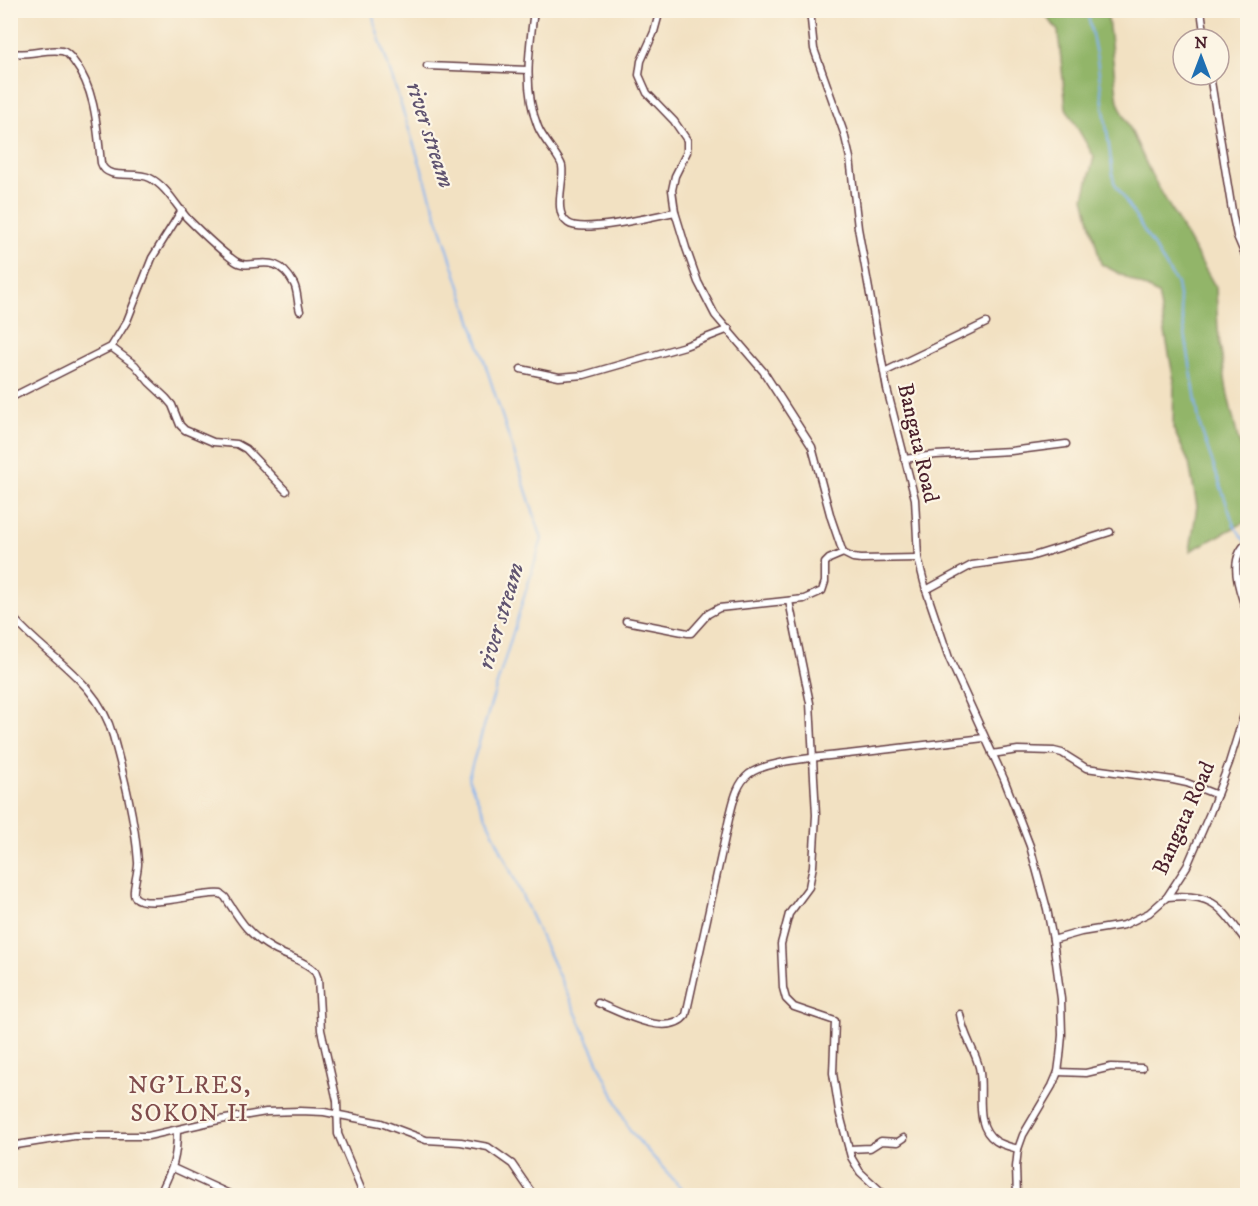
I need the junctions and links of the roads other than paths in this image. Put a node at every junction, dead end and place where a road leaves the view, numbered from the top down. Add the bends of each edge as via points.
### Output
1 (534, 10) edge
2 (660, 10) edge
3 (810, 10) edge
4 (1201, 10) edge
5 (1203, 27) edge
6 (10, 53) edge
7 (427, 66) dead end
8 (528, 70) junction
9 (1212, 87) edge
10 (182, 210) junction
11 (675, 212) junction
12 (1248, 262) edge
13 (300, 311) dead end
14 (986, 323) dead end
15 (729, 329) junction
16 (111, 347) junction
17 (521, 369) dead end
18 (884, 372) junction
19 (10, 398) edge
20 (1066, 444) dead end
21 (904, 459) junction
22 (286, 491) dead end
23 (1110, 532) dead end
24 (1248, 542) edge
25 (843, 553) junction
26 (918, 558) junction
27 (926, 590) junction
28 (789, 601) junction
29 (10, 614) edge
30 (1248, 615) edge
31 (626, 621) dead end
32 (1248, 702) edge
33 (984, 738) junction
34 (992, 754) junction
35 (814, 758) junction
36 (1217, 795) junction
37 (1167, 897) junction
38 (1053, 940) junction
39 (1248, 944) edge
40 (598, 1003) dead end
41 (960, 1014) dead end
42 (1142, 1068) dead end
43 (1058, 1072) junction
44 (338, 1115) junction
45 (177, 1131) junction
46 (904, 1138) dead end
47 (10, 1146) edge
48 (849, 1149) junction
49 (1018, 1149) junction
50 (173, 1168) junction
51 (159, 1196) edge
52 (234, 1196) edge
53 (364, 1196) edge
54 (534, 1196) edge
55 (886, 1196) edge
56 (1017, 1196) edge

1 - 8 street
2 - 11 street via 639,75 647,93 687,140 687,152 673,184
3 - 18 street, Bangata Road via 814,49 850,158 858,228
4 - 5 street
6 - 10 street via 61,51 69,55 82,72 91,97 104,170 148,177
7 - 8 street
8 - 11 street via 529,96 539,128 561,164 561,212 565,220 573,226 594,227
9 - 12 street via 1233,217
10 - 13 street via 235,261 268,262 278,267 293,283
10 - 16 street via 152,258 127,321
11 - 15 street via 698,282 716,315
14 - 18 street
15 - 17 street via 584,375 559,377
15 - 25 street via 773,386 812,447
16 - 19 street
16 - 22 street via 166,398 185,430 213,442 237,444 246,449
18 - 21 street, Bangata Road
20 - 21 street
21 - 26 street, Bangata Road via 915,500
23 - 27 street via 1030,557 972,565
24 - 30 street via 1239,550 1236,575
25 - 26 street via 861,559
25 - 28 street via 825,563 822,591
26 - 27 street, Bangata Road
27 - 33 street, Bangata Road via 949,658
28 - 31 street via 719,608 691,633
28 - 35 street via 810,703
29 - 44 street via 79,678 109,725 127,793 138,861 134,896 158,902 221,894 249,933 315,971 321,1030
32 - 36 street, Bangata Road
33 - 34 street, Bangata Road
33 - 35 street
34 - 36 street via 1054,751 1086,768 1173,780
34 - 38 street, Bangata Road via 1036,862
35 - 40 street via 757,770 737,790 689,1005 682,1021 658,1025
35 - 48 street via 813,866 809,887 785,925 781,944 783,988 794,1007 836,1024 833,1073
36 - 37 street, Bangata Road via 1187,866
37 - 38 street, Bangata Road via 1149,913 1124,925
37 - 39 street via 1207,899
38 - 43 street, Bangata Road via 1061,999
41 - 49 street via 981,1075 986,1129 995,1141
42 - 43 street
43 - 49 street, Bangata Road
44 - 45 street via 266,1112
44 - 53 street via 339,1137
44 - 54 street via 381,1123 426,1140 488,1147 512,1164
45 - 47 street via 148,1136 74,1136
45 - 50 street
46 - 48 street via 898,1142 881,1141 870,1148
48 - 55 street via 860,1173
49 - 56 street, Bangata Road
50 - 51 street
50 - 52 street

